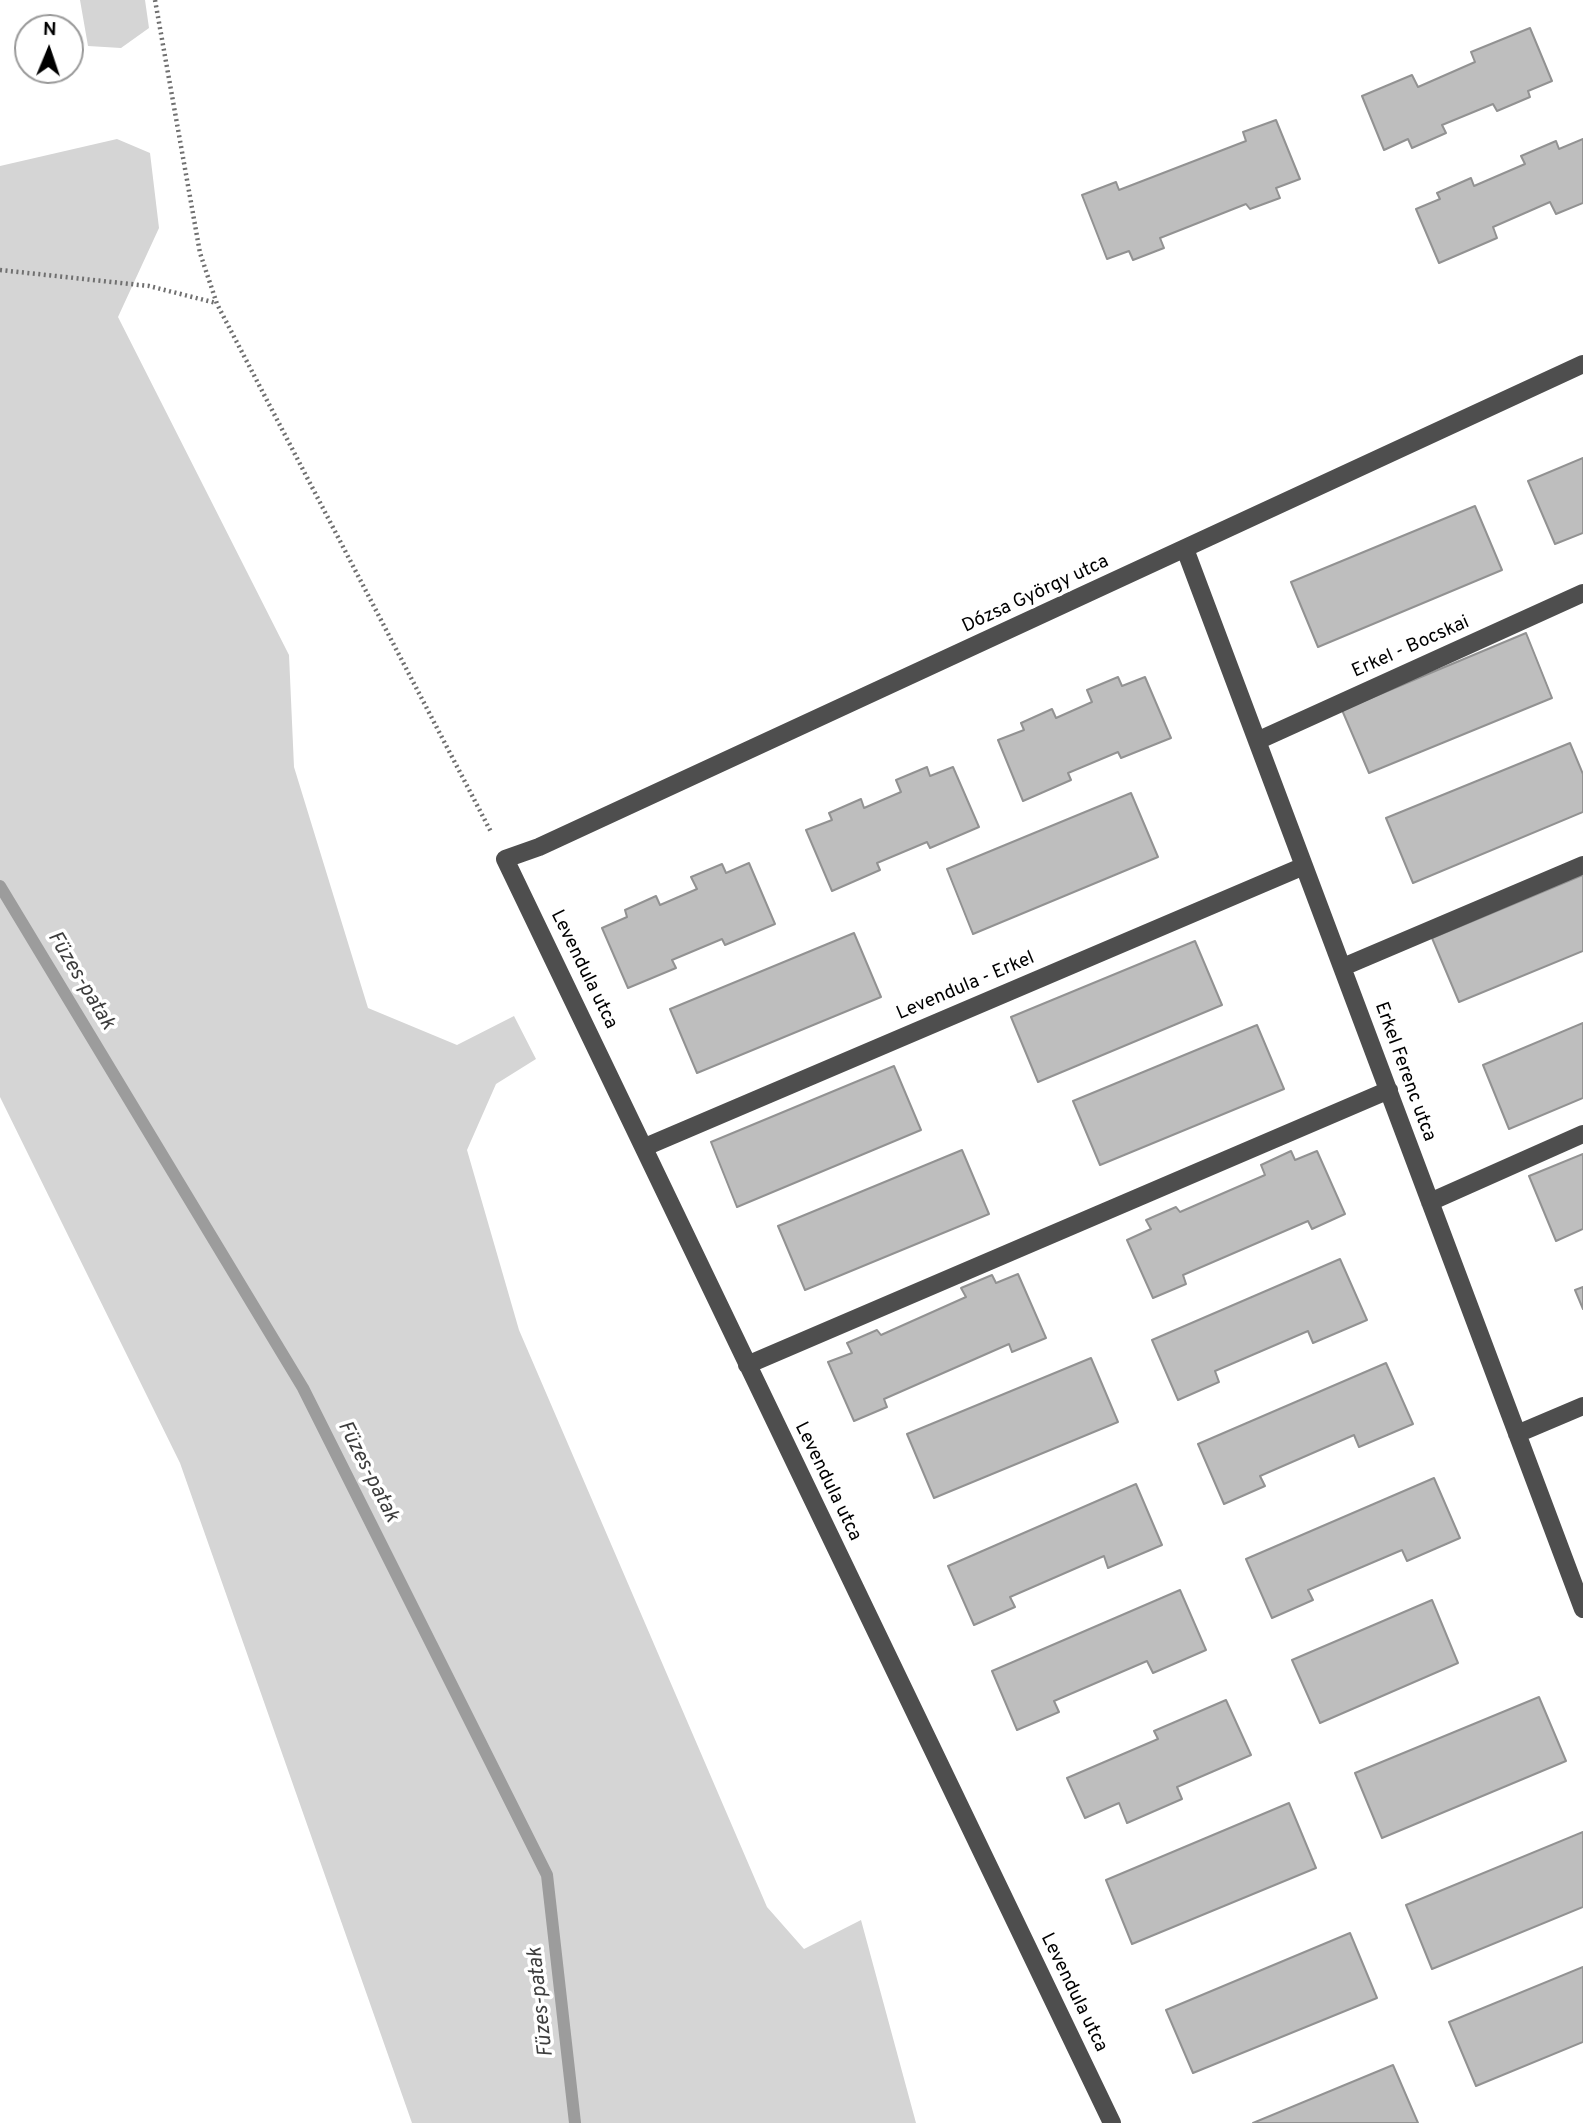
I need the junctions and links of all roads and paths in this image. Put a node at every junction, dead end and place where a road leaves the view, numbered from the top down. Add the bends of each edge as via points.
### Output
1 (155, 0) edge
2 (0, 270) edge
3 (217, 304) junction
4 (1583, 364) edge
5 (1185, 550) junction
6 (1583, 593) edge
7 (1257, 741) junction
8 (505, 859) junction
9 (1583, 865) edge
10 (1304, 866) junction
11 (1343, 967) junction
12 (1389, 1090) junction
13 (1583, 1134) edge
14 (645, 1147) junction
15 (1430, 1202) junction
16 (747, 1365) junction
17 (1583, 1406) edge
18 (1517, 1434) junction
19 (1583, 1609) edge
20 (1112, 2123) edge

1 - 3 path via 200,253
2 - 3 path via 149,286
3 - 8 path
4 - 5 street, Dózsa György utca
5 - 7 street, Erkel Ferenc utca
5 - 8 street, Dózsa György utca
6 - 7 street, Erkel - Bocskai
7 - 10 street, Erkel Ferenc utca
8 - 14 street, Levendula utca
9 - 11 street
10 - 11 street, Erkel Ferenc utca
10 - 14 street, Levendula - Erkel
11 - 12 street, Erkel Ferenc utca
12 - 15 street, Erkel Ferenc utca
12 - 16 street
13 - 15 street
14 - 16 street, Levendula utca
15 - 18 street, Erkel Ferenc utca
16 - 20 street, Levendula utca
17 - 18 street
18 - 19 street, Erkel Ferenc utca

